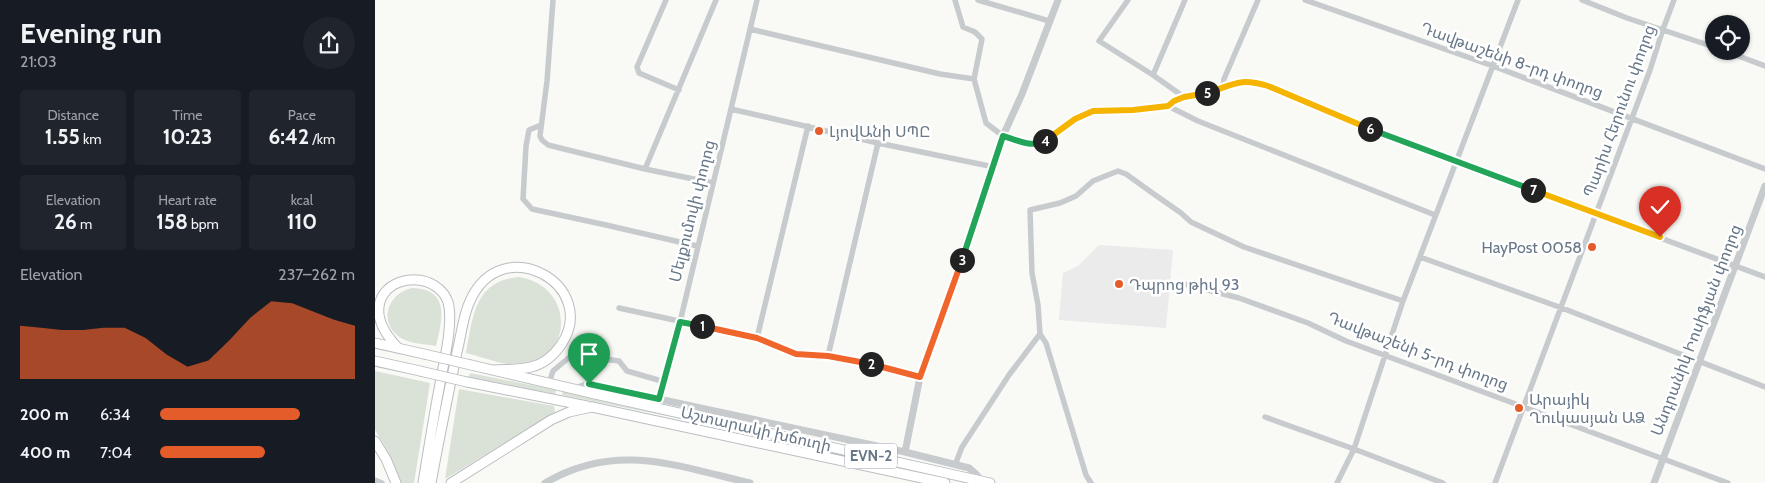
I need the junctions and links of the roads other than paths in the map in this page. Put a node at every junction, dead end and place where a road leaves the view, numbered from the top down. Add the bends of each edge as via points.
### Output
1 (553, 0) edge
2 (666, 0) edge
3 (716, 0) edge
4 (757, 0) edge
5 (955, 0) edge
6 (978, 0) edge
7 (1058, 0) edge
8 (1128, 0) edge
9 (1185, 0) edge
10 (1258, 0) edge
11 (1305, 0) edge
12 (1518, 0) edge
13 (1582, 0) edge
14 (1674, 0) edge
15 (1049, 21) junction
16 (750, 28) junction
17 (1663, 29) junction
18 (1705, 44) edge
19 (1749, 60) edge
20 (1493, 66) junction
21 (1765, 66) edge
22 (1153, 75) junction
23 (973, 79) junction
24 (1223, 86) junction
25 (679, 90) junction
26 (1184, 97) junction
27 (1168, 106) junction
28 (731, 109) junction
29 (1632, 119) junction
30 (541, 125) junction
31 (808, 126) junction
32 (1003, 136) junction
33 (878, 143) junction
34 (1456, 161) junction
35 (994, 167) junction
36 (645, 168) junction
37 (1765, 169) edge
38 (713, 183) junction
39 (1765, 186) edge
40 (1597, 214) junction
41 (1435, 215) junction
42 (697, 246) junction
43 (1420, 257) junction
44 (1735, 266) junction
45 (1765, 277) edge
46 (1180, 283) dead end
47 (1403, 301) junction
48 (619, 308) dead end
49 (1561, 308) junction
50 (680, 322) junction
51 (1039, 334) junction
52 (757, 338) junction
53 (375, 343) edge
54 (397, 348) junction
55 (1386, 354) junction
56 (828, 356) junction
57 (375, 361) edge
58 (1699, 362) junction
59 (493, 370) junction
60 (920, 377) junction
61 (665, 382) junction
62 (549, 383) junction
63 (1765, 387) edge
64 (575, 389) junction
65 (659, 399) junction
66 (1525, 406) junction
67 (592, 407) junction
68 (1265, 417) dead end
69 (759, 430) junction
70 (375, 441) edge
71 (756, 442) junction
72 (1354, 449) junction
73 (905, 452) junction
74 (1663, 459) junction
75 (955, 465) junction
76 (375, 480) edge
77 (935, 482) edge
78 (986, 482) edge
79 (381, 483) edge
80 (396, 483) edge
81 (423, 483) edge
82 (431, 483) edge
83 (451, 483) edge
84 (545, 483) edge
85 (751, 483) edge
86 (945, 483) edge
87 (1091, 483) edge
88 (1337, 483) edge
89 (1443, 483) edge
90 (1495, 483) edge
91 (1654, 483) edge
92 (1728, 483) edge

1 - 30 street
2 - 25 street via 637,70
3 - 25 street
4 - 16 street, Մելքումովի փողոց
5 - 23 street via 963,27 982,39
6 - 15 street
7 - 15 street
8 - 22 street via 1099,41
9 - 22 street
10 - 24 street via 1223,79
11 - 20 street, Դավթաշենի 8-րդ փողոց
12 - 20 street
13 - 17 street
14 - 17 street, Պարիս Հերունու փողոց
15 - 32 street
16 - 23 street
16 - 28 street, Մելքումովի փողոց
17 - 18 street
17 - 29 street, Պարիս Հերունու փողոց
19 - 21 street
20 - 29 street, Դավթաշենի 8-րդ փողոց
20 - 34 street
22 - 26 street
23 - 32 street via 986,123
24 - 26 street
24 - 34 street via 1238,82 1268,86
25 - 36 street
26 - 27 street
27 - 32 street via 1093,111 1075,119 1038,145
27 - 41 street via 1198,121
28 - 31 street
28 - 38 street, Մելքումովի փողոց
29 - 37 street, Դավթաշենի 8-րդ փողոց
29 - 40 street, Պարիս Հերունու փողոց
30 - 36 street via 540,136 548,145
30 - 42 street via 529,130 526,146 523,199 532,209
31 - 33 street
31 - 52 street
32 - 35 street
33 - 35 street
33 - 56 street
34 - 40 street
34 - 41 street
35 - 60 street
36 - 38 street
38 - 42 street, Մելքումովի փողոց
39 - 44 street, Անդրանիկ Իոսիֆյան փողոց
40 - 44 street
40 - 49 street, Պարիս Հերունու փողոց
41 - 43 street
42 - 50 street, Մելքումովի փողոց
43 - 47 street
43 - 49 street
44 - 45 street
44 - 58 street, Անդրանիկ Իոսիֆյան փողոց
46 - 55 street, Դավթաշենի 5-րդ փողոց via 1239,298
47 - 51 street via 1244,247 1191,222 1118,171 1093,181 1075,196 1030,210 1032,273
47 - 55 street
48 - 50 street
49 - 58 street
49 - 66 street, Պարիս Հերունու փողոց
50 - 52 street
50 - 61 street, Մելքումովի փողոց
51 - 75 street via 962,448
51 - 87 street via 1045,343
52 - 56 street via 796,354
53 - 54 main road, Աշտարակի խճուղի
54 - 59 main road, Աշտարակի խճուղի, bridge
54 - 81 main road via 381,322 379,312 385,293 403,280 432,283 448,301 449,334
55 - 66 street, Դավթաշենի 5-րդ փողոց
55 - 72 street
56 - 60 street
57 - 67 main road, Աշտարակի խճուղի / EVN-2, bridge
58 - 63 street
58 - 74 street, Անդրանիկ Իոսիֆյան փողոց
59 - 62 main road, Աշտարակի խճուղի / EVN-2
59 - 82 main road via 532,367 542,363 556,352 567,334 569,308 563,295 548,276 537,270 513,267 491,275 470,301
60 - 73 street
61 - 62 street via 627,371 619,362 572,355 553,371
61 - 65 street, Մելքումովի փողոց
62 - 64 main road, Աշտարակի խճուղի / EVN-2
64 - 65 street via 589,384
64 - 69 main road, Աշտարակի խճուղի / EVN-2
65 - 73 street
66 - 74 street, Դավթաշենի 5-րդ փողոց
66 - 90 street, Պարիս Հերունու փողոց
67 - 71 main road, Աշտարակի խճուղի / EVN-2
67 - 83 main road via 551,420
68 - 72 street
69 - 71 main road
69 - 78 main road, Աշտարակի խճուղի / EVN-2
70 - 80 main road
71 - 77 main road, Աշտարակի խճուղի / EVN-2
72 - 88 street
72 - 89 street
73 - 75 street
74 - 91 street, Անդրանիկ Իոսիֆյան փողոց
74 - 92 street, Դավթաշենի 5-րդ փողոց
75 - 78 street via 973,471
76 - 79 street
77 - 86 main road, Աշտարակի խճուղի / EVN-2
84 - 85 street via 589,464 621,459 653,461

